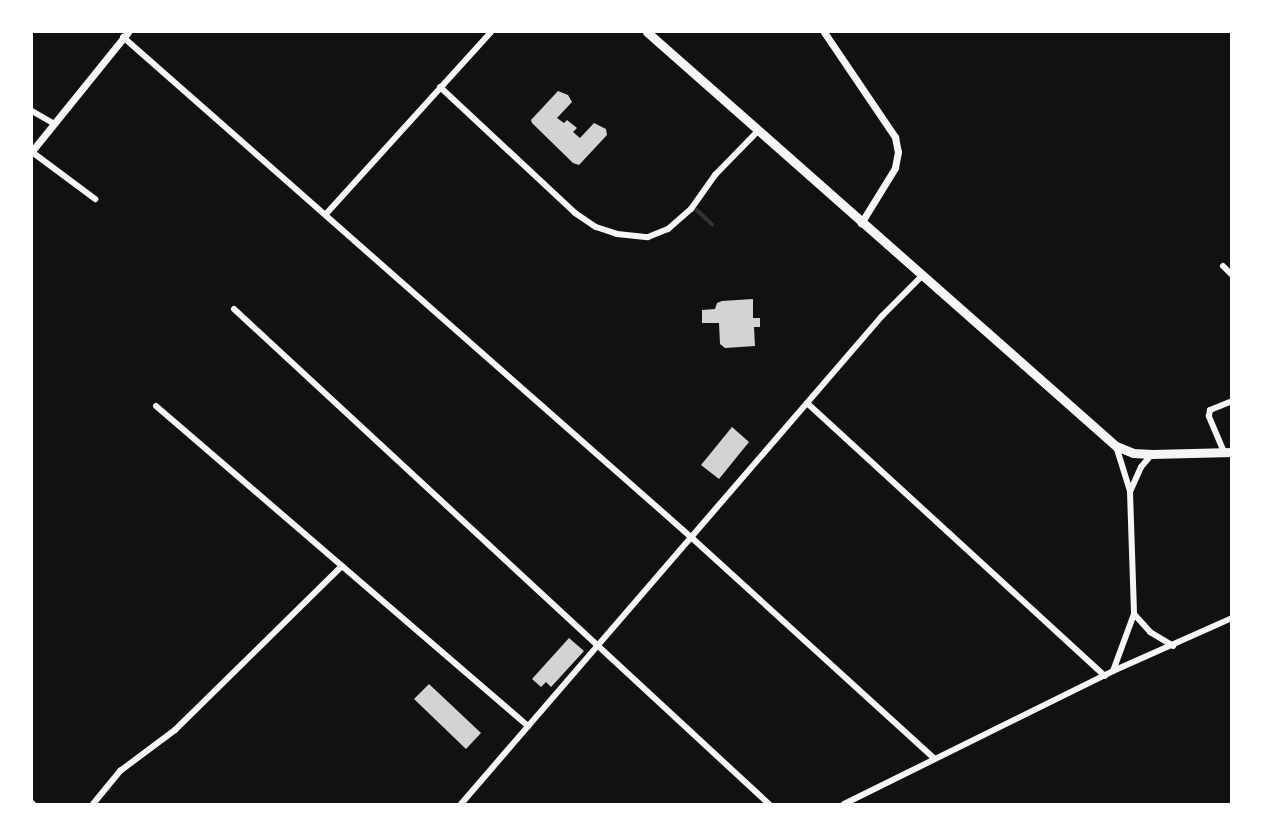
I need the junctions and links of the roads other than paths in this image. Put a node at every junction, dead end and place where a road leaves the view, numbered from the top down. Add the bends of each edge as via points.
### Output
1 (491, 32) edge
2 (647, 32) edge
3 (824, 32) edge
4 (126, 34) edge
5 (440, 87) junction
6 (32, 111) edge
7 (53, 123) junction
8 (758, 131) junction
9 (32, 151) edge
10 (95, 199) dead end
11 (326, 214) junction
12 (860, 223) junction
13 (1223, 267) dead end
14 (923, 275) junction
15 (1231, 275) edge
16 (234, 309) dead end
17 (1231, 401) edge
18 (807, 404) junction
19 (156, 406) dead end
20 (1116, 446) junction
21 (1228, 452) edge
22 (1152, 454) junction
23 (1130, 492) junction
24 (692, 538) junction
25 (342, 566) junction
26 (1134, 614) junction
27 (1231, 618) edge
28 (598, 646) junction
29 (1173, 646) junction
30 (1113, 671) junction
31 (1105, 676) junction
32 (528, 726) junction
33 (935, 759) junction
34 (93, 804) edge
35 (461, 804) edge
36 (769, 804) edge
37 (844, 804) edge

1 - 5 street
2 - 8 main road
3 - 12 street via 895,137 898,152 895,167
4 - 7 street
4 - 11 street
5 - 8 street via 575,213 617,234 648,237 668,229
5 - 11 street
6 - 7 street
7 - 9 street
8 - 12 main road
9 - 10 street
11 - 24 street
12 - 14 main road
13 - 15 street
14 - 18 street
14 - 20 main road
16 - 28 street
17 - 21 street via 1210,410 1209,416
18 - 24 street
18 - 31 street
19 - 25 street
20 - 22 main road
20 - 23 street
21 - 22 main road
22 - 23 street
23 - 26 street
24 - 28 street
24 - 33 street
25 - 32 street
25 - 34 street via 175,730 120,771
26 - 29 street via 1150,632
26 - 30 street
27 - 29 street
28 - 32 street
28 - 36 street
29 - 30 street
30 - 31 street
31 - 33 street
32 - 35 street
33 - 37 street

